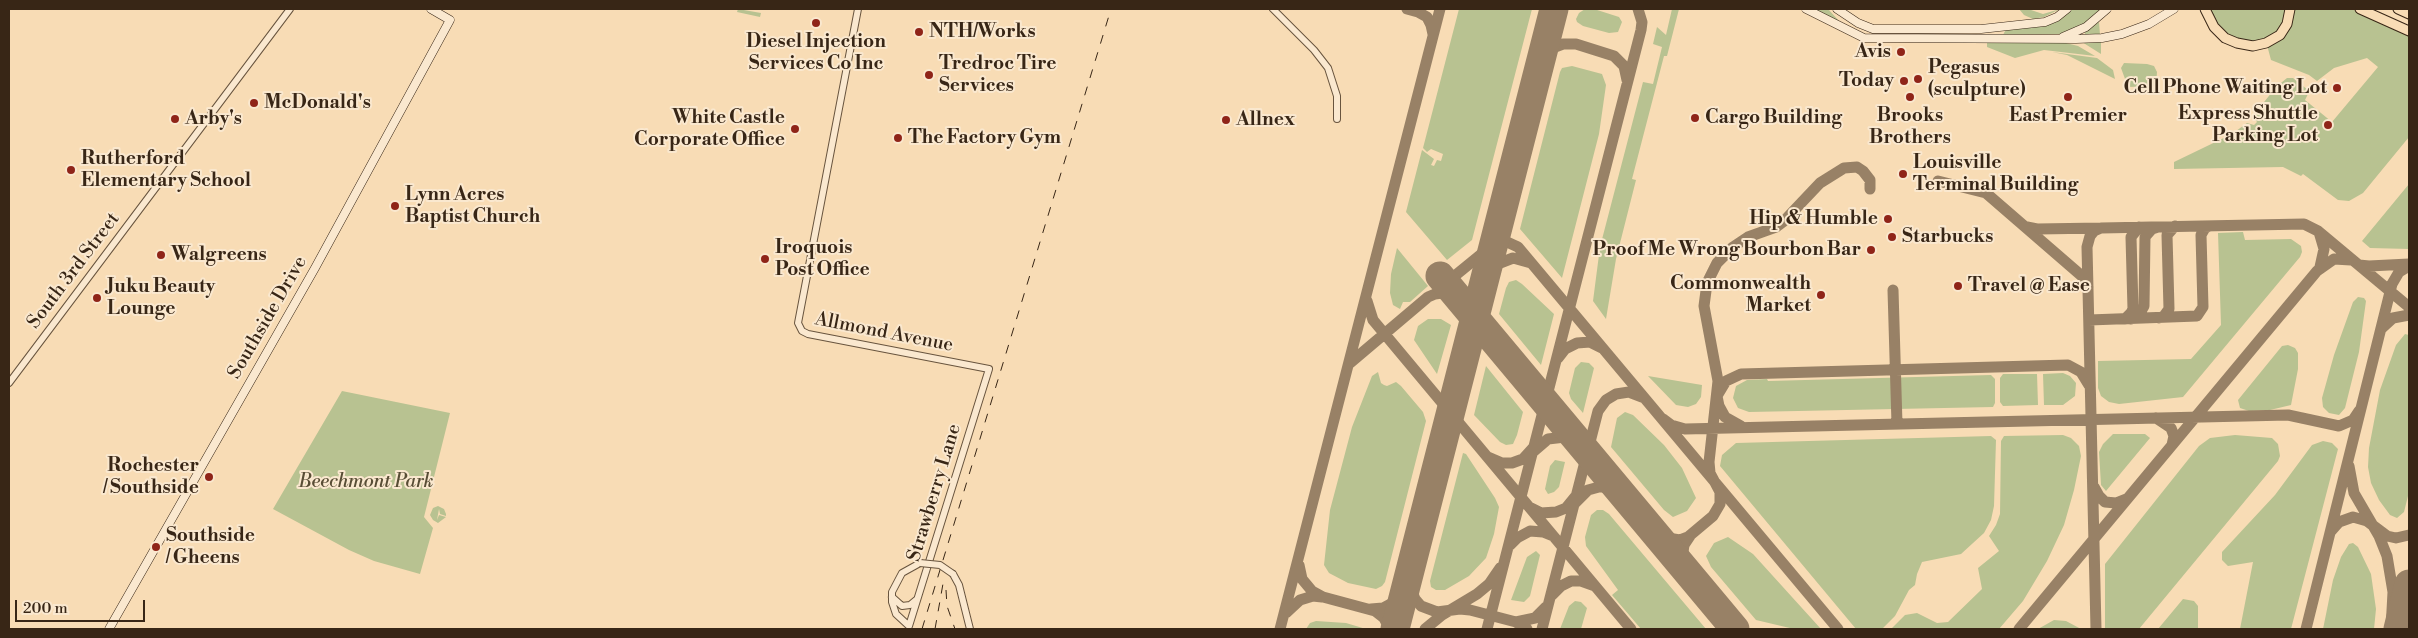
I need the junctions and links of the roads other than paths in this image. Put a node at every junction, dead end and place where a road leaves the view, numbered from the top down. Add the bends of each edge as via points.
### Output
1 (290, 9) edge
2 (431, 9) edge
3 (858, 9) edge
4 (1274, 9) edge
5 (1806, 9) edge
6 (1837, 9) edge
7 (2067, 9) edge
8 (2107, 9) edge
9 (2174, 9) edge
10 (2205, 9) edge
11 (2290, 9) edge
12 (2360, 9) edge
13 (2368, 9) edge
14 (2398, 9) edge
15 (2409, 14) edge
16 (2409, 29) edge
17 (2059, 38) junction
18 (1337, 119) dead end
19 (989, 369) joint
20 (9, 383) edge
21 (892, 597) junction
22 (917, 599) junction
23 (109, 629) edge
24 (970, 629) edge

1 - 20 street, South 3rd Street
2 - 23 main road, Southside Drive via 450,20 312,274
3 - 19 street, Allmond Avenue via 798,326 808,334
4 - 18 street via 1328,68 1337,96
5 - 17 main road via 1864,38
6 - 7 main road via 1873,29 1986,29 2045,22
8 - 17 main road via 2086,27
9 - 17 main road via 2150,24 2114,36
10 - 11 highway via 2214,27 2226,38 2254,46 2266,44 2280,35 2287,24
12 - 16 highway
13 - 16 highway
14 - 15 highway
19 - 22 street, Strawberry Lane
21 - 22 street via 902,606
21 - 22 street, Strawberry Lane via 896,614 909,626
21 - 24 street, bridge via 902,573 920,563 937,564 953,574 959,585

